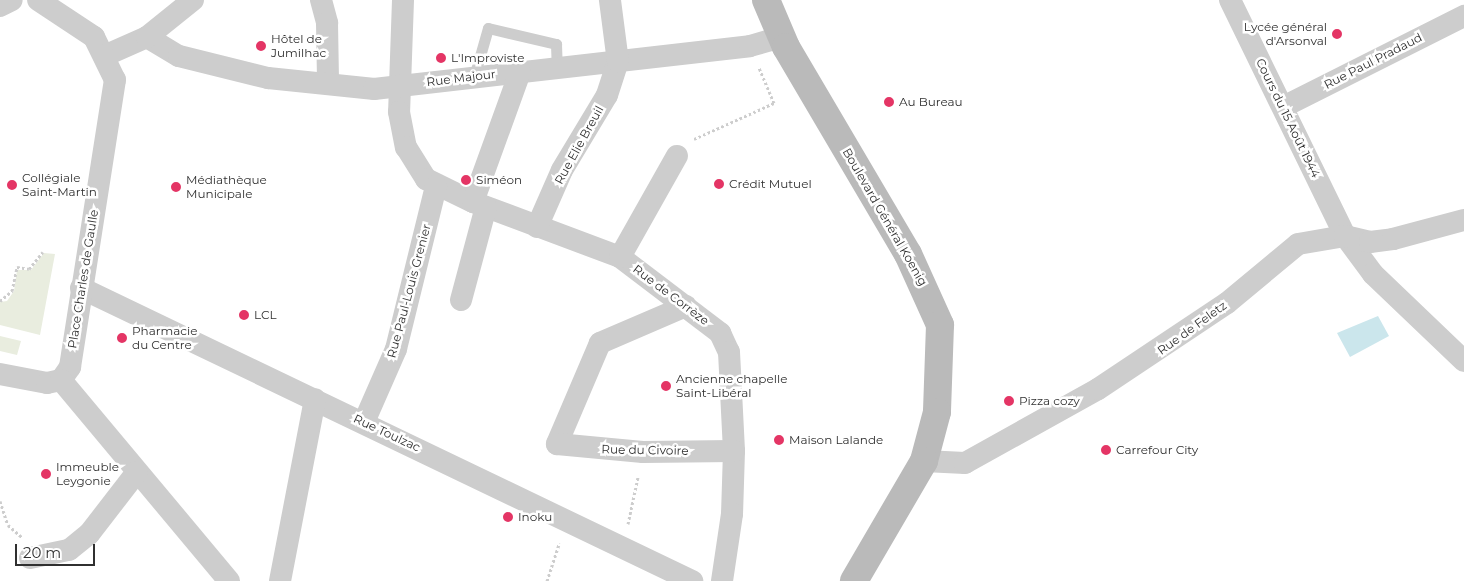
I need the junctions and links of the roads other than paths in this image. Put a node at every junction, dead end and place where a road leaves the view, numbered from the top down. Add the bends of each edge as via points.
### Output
1 (12, 0) edge
2 (38, 0) edge
3 (192, 0) edge
4 (321, 0) edge
5 (404, 0) edge
6 (610, 0) edge
7 (766, 0) edge
8 (1230, 0) edge
9 (0, 6) edge
10 (1464, 16) edge
11 (147, 37) junction
12 (782, 37) junction
13 (104, 56) junction
14 (618, 62) junction
15 (557, 68) junction
16 (520, 72) junction
17 (474, 77) junction
18 (328, 83) junction
19 (400, 85) junction
20 (1283, 107) junction
21 (684, 148) road end
22 (436, 186) junction
23 (479, 205) junction
24 (1464, 220) edge
25 (537, 226) junction
26 (1345, 236) junction
27 (620, 257) junction
28 (81, 288) junction
29 (461, 300) dead end
30 (686, 306) junction
31 (1464, 361) edge
32 (0, 374) edge
33 (61, 380) junction
34 (314, 399) junction
35 (364, 422) junction
36 (734, 451) junction
37 (924, 461) junction
38 (137, 472) junction
39 (30, 558) road end
40 (229, 581) edge
41 (280, 581) edge
42 (692, 581) edge
43 (722, 581) edge
44 (854, 581) edge

1 - 9 street
2 - 13 street, Place Charles de Gaulle via 81,25
3 - 11 street
4 - 18 street via 327,23
5 - 19 street, Rue de Corrèze
6 - 14 street
7 - 12 main road, Boulevard Général Koenig
8 - 20 street, Cours du 15 Août 1944
10 - 20 street, Rue Paul Pradaud
11 - 13 street
11 - 18 street, Rue Majour via 179,56 268,78
12 - 14 street, Rue Majour via 750,46
12 - 37 main road, Boulevard Général Koenig via 908,254 940,325 937,412
13 - 28 street, Place Charles de Gaulle via 115,80
14 - 15 street, Rue Majour
14 - 25 street, Rue Elie Breuil via 607,95 562,170
15 - 16 street, Rue Majour
15 - 17 lane via 556,44 488,28
16 - 17 street, Rue Majour
16 - 23 street
17 - 19 street, Rue Majour
18 - 19 street, Rue Majour via 374,89
19 - 22 street, Rue de Corrèze via 399,112 406,146 414,163
20 - 26 street, Cours du 15 Août 1944
21 - 27 street
22 - 23 street, Rue de Corrèze
22 - 35 street, Rue Paul-Louis Grenier via 396,349
23 - 25 street, Rue de Corrèze
23 - 29 street
24 - 26 street, Rue de Feletz via 1393,239 1370,242
25 - 27 street, Rue de Corrèze
26 - 31 street, Cours du 15 Août 1944 via 1373,274
26 - 37 street, Rue de Feletz via 1298,244 1157,353 982,454 964,463
27 - 30 street, Rue de Corrèze
28 - 33 street, Place Charles de Gaulle via 70,367
28 - 34 street, Rue Toulzac
30 - 36 street, Rue de Corrèze via 720,333 730,352
30 - 36 street, Rue du Civoire via 600,344 557,444 643,452
32 - 33 street via 47,383
33 - 38 street
34 - 35 street, Rue Toulzac
34 - 41 street
35 - 42 street, Rue Toulzac
36 - 43 street, Rue de Corrèze via 732,514
37 - 44 main road, Boulevard Général Koenig
38 - 39 street via 89,534 69,550
38 - 40 street

